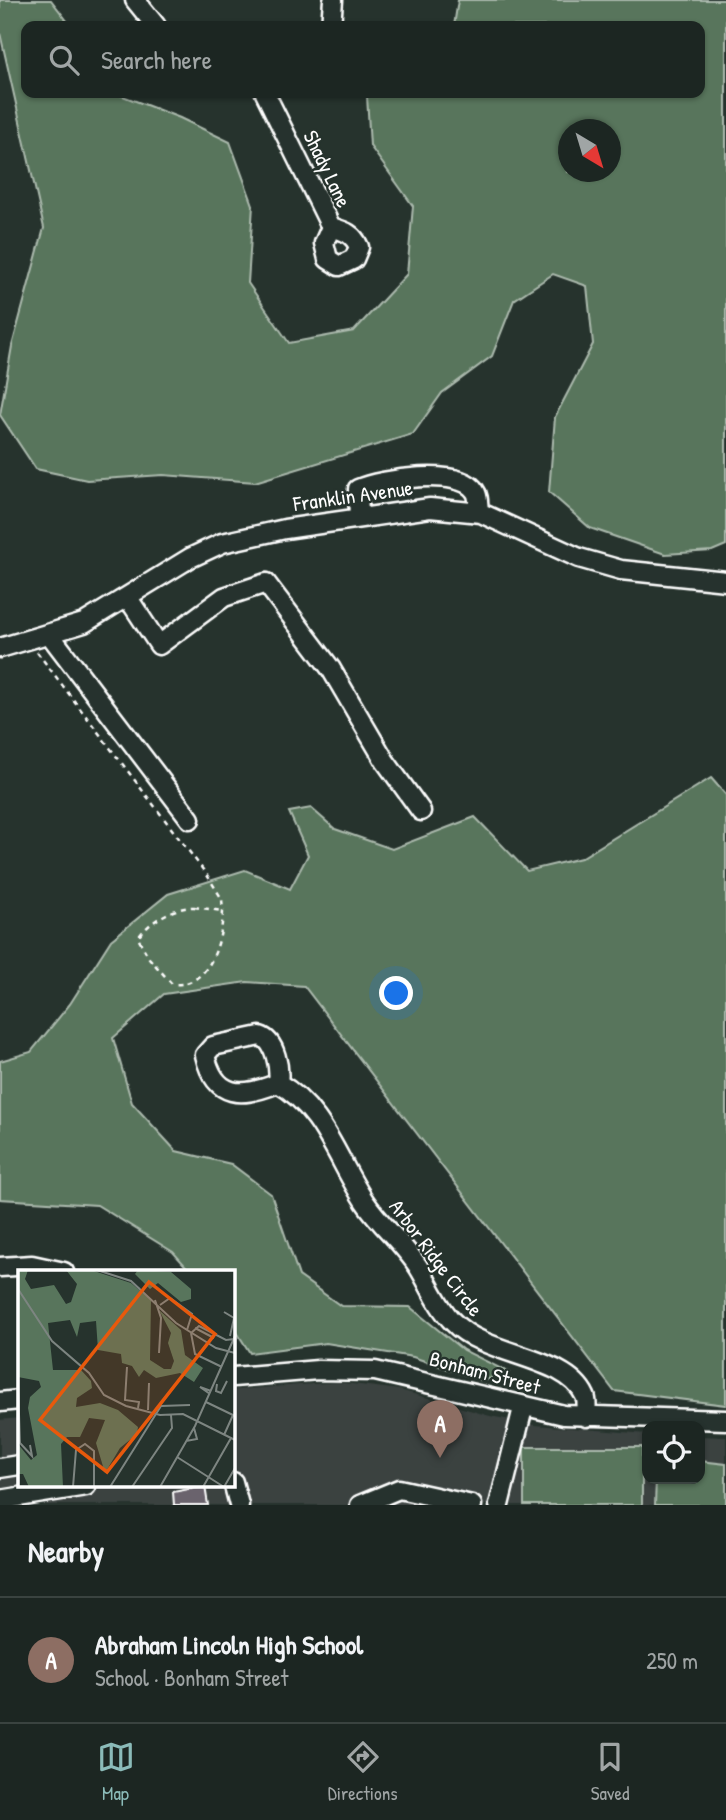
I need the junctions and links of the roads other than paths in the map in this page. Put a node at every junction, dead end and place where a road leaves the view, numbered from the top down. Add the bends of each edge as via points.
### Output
1 (135, 0) edge
2 (333, 0) edge
3 (152, 21) edge
4 (331, 21) edge
5 (267, 98) edge
6 (331, 227) dead end
7 (479, 512) junction
8 (359, 519) junction
9 (726, 581) edge
10 (128, 598) junction
11 (50, 635) junction
12 (0, 648) edge
13 (421, 811) dead end
14 (190, 819) dead end
15 (278, 1083) dead end
16 (0, 1267) edge
17 (55, 1270) edge
18 (234, 1377) edge
19 (18, 1400) edge
20 (0, 1402) edge
21 (523, 1408) junction
22 (586, 1417) junction
23 (726, 1420) edge
24 (18, 1465) edge
25 (0, 1468) edge
26 (234, 1486) edge
27 (74, 1488) edge
28 (0, 1500) edge
29 (239, 1505) edge
30 (360, 1505) edge
31 (472, 1505) edge
32 (499, 1505) edge

1 - 3 street
2 - 4 street
5 - 6 street, Shady Lane
7 - 8 street, Franklin Avenue via 430,508
7 - 8 street via 477,493 470,484 426,475 358,489
7 - 9 street, Franklin Avenue via 597,564 645,575
8 - 10 street, Franklin Avenue via 222,543
10 - 11 street, Franklin Avenue via 84,623
10 - 13 street via 159,645 224,597 266,583 331,669 385,761
11 - 12 street, Franklin Avenue
11 - 14 street
15 - 22 street, Arbor Ridge Circle via 306,1102 364,1200 417,1264 452,1321 485,1345 541,1364 577,1384 586,1398
16 - 17 street via 32,1265
18 - 21 street, Bonham Street via 375,1371
19 - 20 street
21 - 22 street, Bonham Street
21 - 32 street
22 - 23 street, Bonham Street
24 - 25 street
26 - 29 street
27 - 28 street
30 - 31 street via 399,1489

